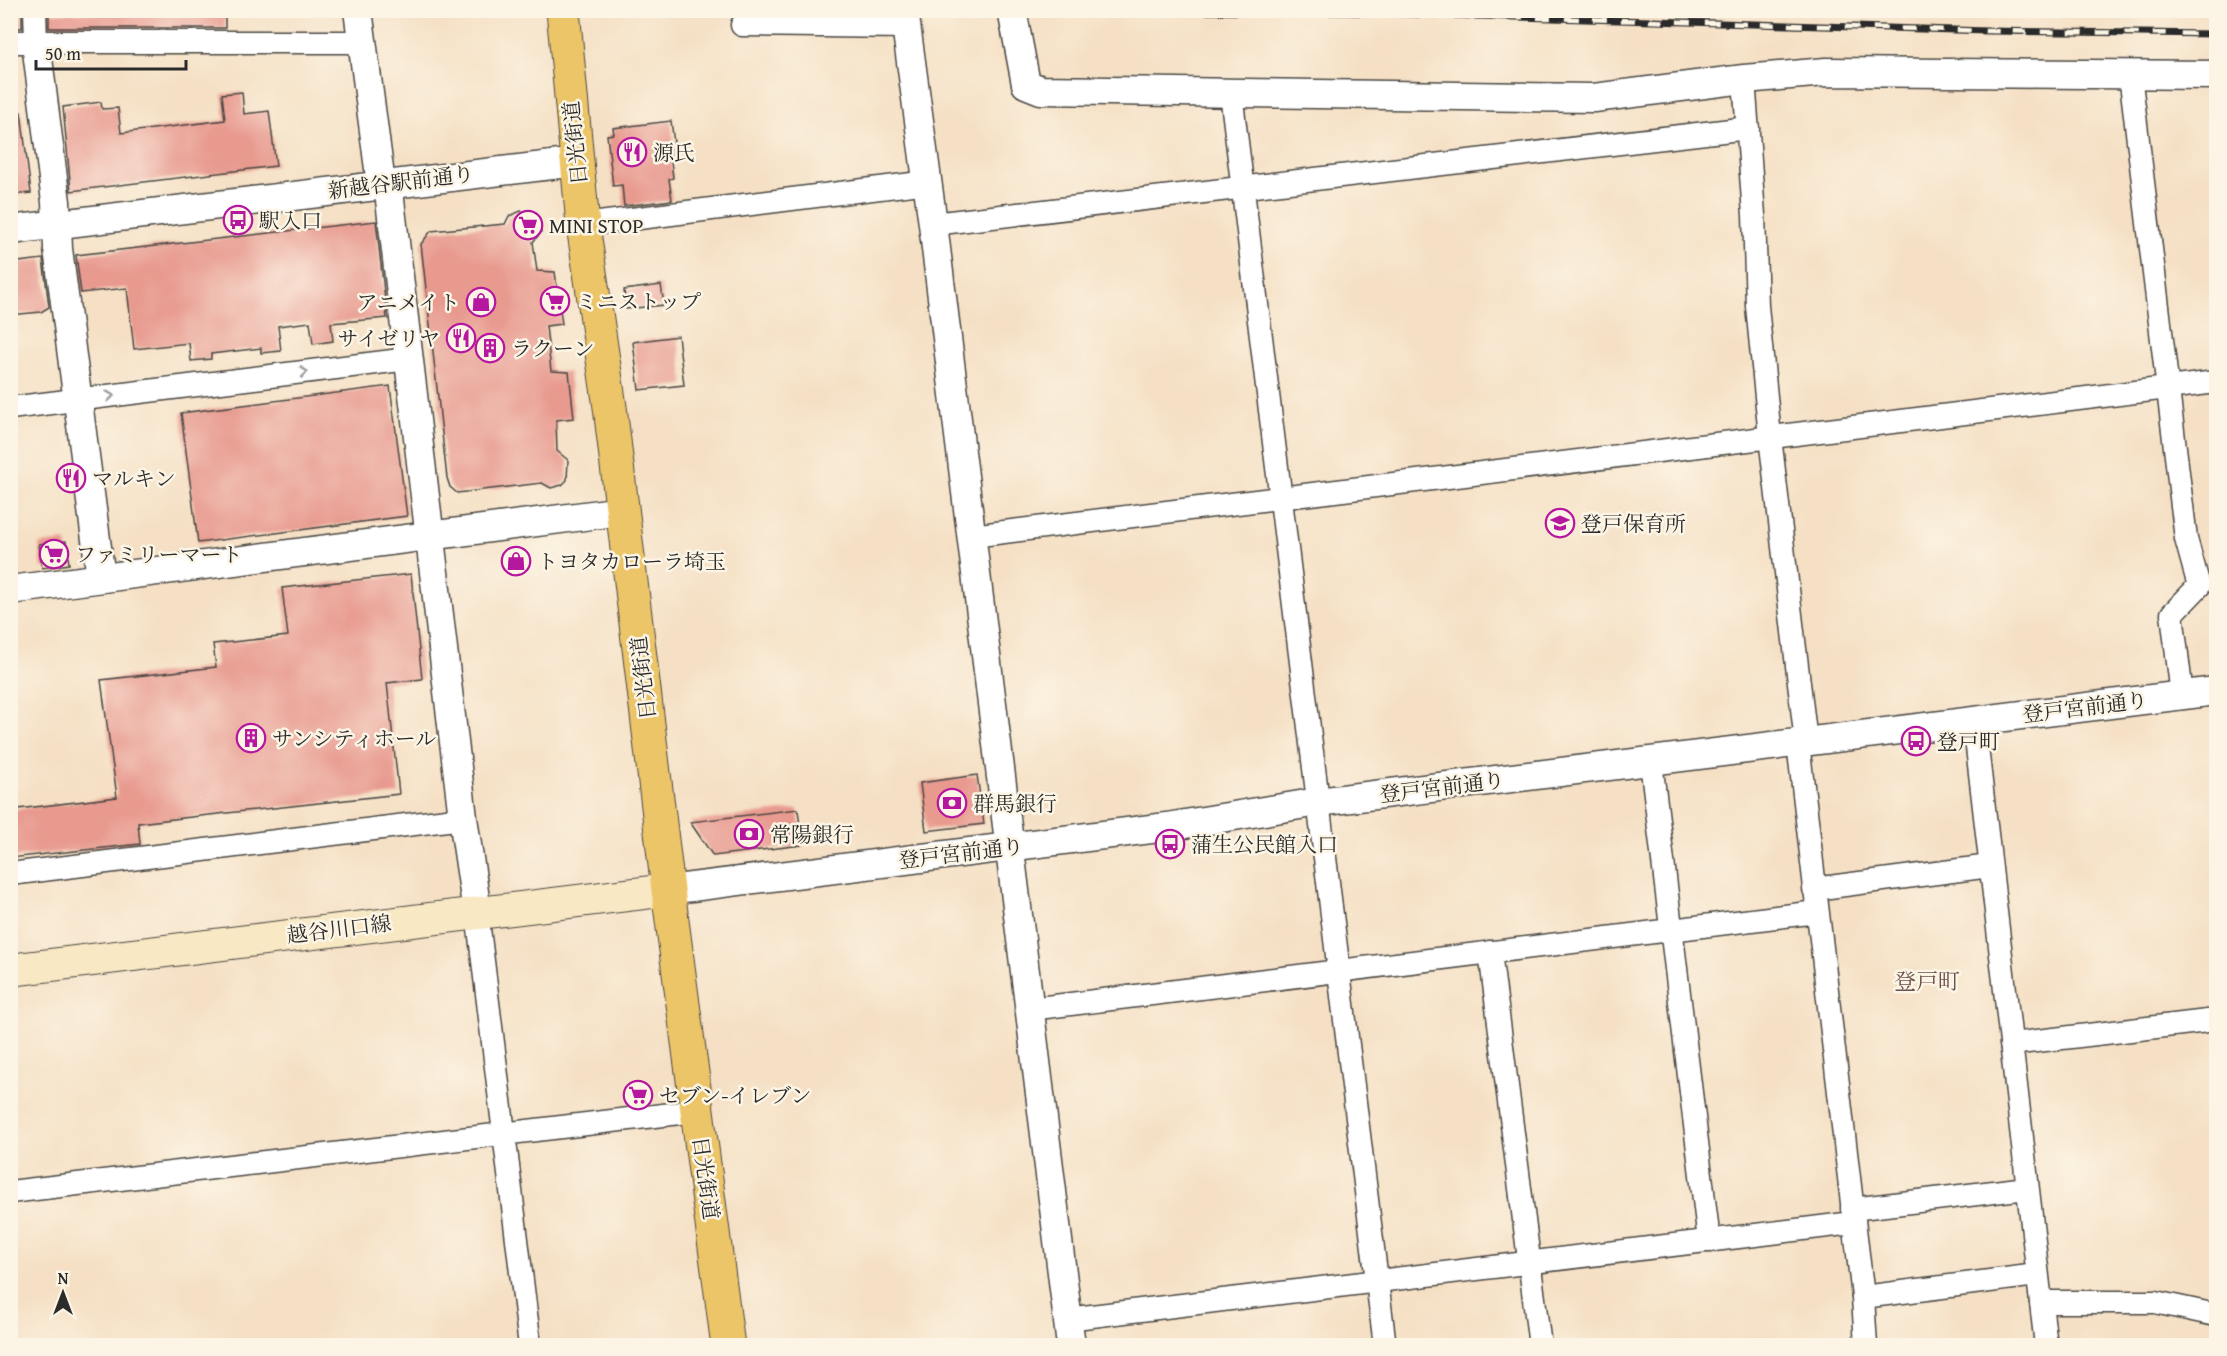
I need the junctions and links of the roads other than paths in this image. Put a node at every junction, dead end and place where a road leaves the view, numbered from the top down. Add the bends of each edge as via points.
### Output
1 (35, 10) edge
2 (358, 10) edge
3 (563, 10) edge
4 (1012, 10) edge
5 (905, 19) edge
6 (742, 25) dead end
7 (361, 42) junction
8 (23, 43) edge
9 (2130, 74) junction
10 (2217, 75) edge
11 (1744, 79) junction
12 (1231, 93) junction
13 (1748, 129) junction
14 (577, 162) junction
15 (928, 182) junction
16 (384, 184) junction
17 (1243, 188) junction
18 (57, 224) junction
19 (933, 224) junction
20 (583, 225) junction
21 (10, 230) edge
22 (409, 359) junction
23 (2217, 382) edge
24 (2168, 388) junction
25 (78, 400) junction
26 (10, 408) edge
27 (1770, 437) junction
28 (1281, 498) junction
29 (623, 511) junction
30 (429, 536) junction
31 (972, 536) junction
32 (101, 578) junction
33 (2207, 579) edge
34 (10, 590) edge
35 (2217, 691) edge
36 (2181, 695) junction
37 (1974, 721) junction
38 (1802, 742) junction
39 (1651, 762) junction
40 (1318, 802) junction
41 (463, 818) junction
42 (1009, 847) junction
43 (1990, 866) junction
44 (10, 874) edge
45 (1814, 889) junction
46 (668, 890) junction
47 (477, 912) junction
48 (1817, 912) junction
49 (1671, 930) junction
50 (1490, 952) junction
51 (10, 970) edge
52 (1339, 970) junction
53 (1030, 1009) junction
54 (2217, 1020) edge
55 (2011, 1044) junction
56 (697, 1111) junction
57 (505, 1134) junction
58 (2027, 1188) junction
59 (10, 1192) edge
60 (1853, 1216) junction
61 (1708, 1241) junction
62 (1530, 1263) junction
63 (2037, 1275) junction
64 (1377, 1281) junction
65 (1863, 1297) junction
66 (2041, 1302) junction
67 (2217, 1314) edge
68 (1069, 1332) edge
69 (530, 1346) edge
70 (728, 1346) edge
71 (1385, 1346) edge
72 (1540, 1346) edge
73 (1866, 1346) edge
74 (2046, 1346) edge

1 - 8 street
2 - 7 street
3 - 14 main road, 日光街道
4 - 12 street via 1026,84 1041,90
5 - 6 street
5 - 15 street
7 - 8 street
7 - 16 street
8 - 18 street
9 - 10 street
9 - 11 street via 1826,72
9 - 24 street
11 - 12 street via 1594,98
11 - 13 street
12 - 17 street
13 - 17 street
13 - 27 street via 1757,306
14 - 16 street, 新越谷駅前通り
14 - 20 main road, 日光街道
15 - 19 street
15 - 20 street
16 - 18 street, 新越谷駅前通り
16 - 22 street
17 - 19 street
17 - 28 street
18 - 21 street, 新越谷駅前通り
18 - 25 street
19 - 31 street
20 - 29 main road, 日光街道
25 -> 22 street
22 - 30 street
23 - 24 street
24 - 27 street
24 - 33 street via 2186,539
25 - 26 street
25 - 32 street
27 - 28 street
27 - 38 street
28 - 31 street
28 - 40 street
29 - 30 street
29 - 46 main road, 日光街道
30 - 32 street
30 - 41 street
31 - 42 street
32 - 34 street
33 - 36 street via 2172,614
35 - 36 street, 登戸宮前通り
36 - 37 street, 登戸宮前通り
37 - 38 street, 登戸宮前通り
37 - 43 street
38 - 39 street, 登戸宮前通り
38 - 45 street
39 - 40 street, 登戸宮前通り
39 - 49 street
40 - 42 street, 登戸宮前通り
40 - 52 street
41 - 44 street
41 - 47 street
42 - 46 street, 登戸宮前通り
42 - 53 street
43 - 45 street
43 - 55 street
45 - 48 street
46 - 47 main road, 越谷川口線
46 - 56 main road, 日光街道
47 - 51 main road, 越谷川口線
47 - 57 street
48 - 49 street
48 - 60 street
49 - 50 street
49 - 61 street
50 - 52 street
50 - 62 street
52 - 53 street
52 - 64 street
53 - 68 street
54 - 55 street
55 - 58 street
56 - 57 street
56 - 70 main road, 日光街道
57 - 59 street
57 - 69 street
58 - 60 street
58 - 63 street
60 - 61 street
60 - 65 street
61 - 62 street
62 - 64 street
62 - 72 street
63 - 65 street
63 - 66 street
64 - 68 street
64 - 71 street
65 - 73 street
66 - 67 street via 2155,1302
66 - 74 street

